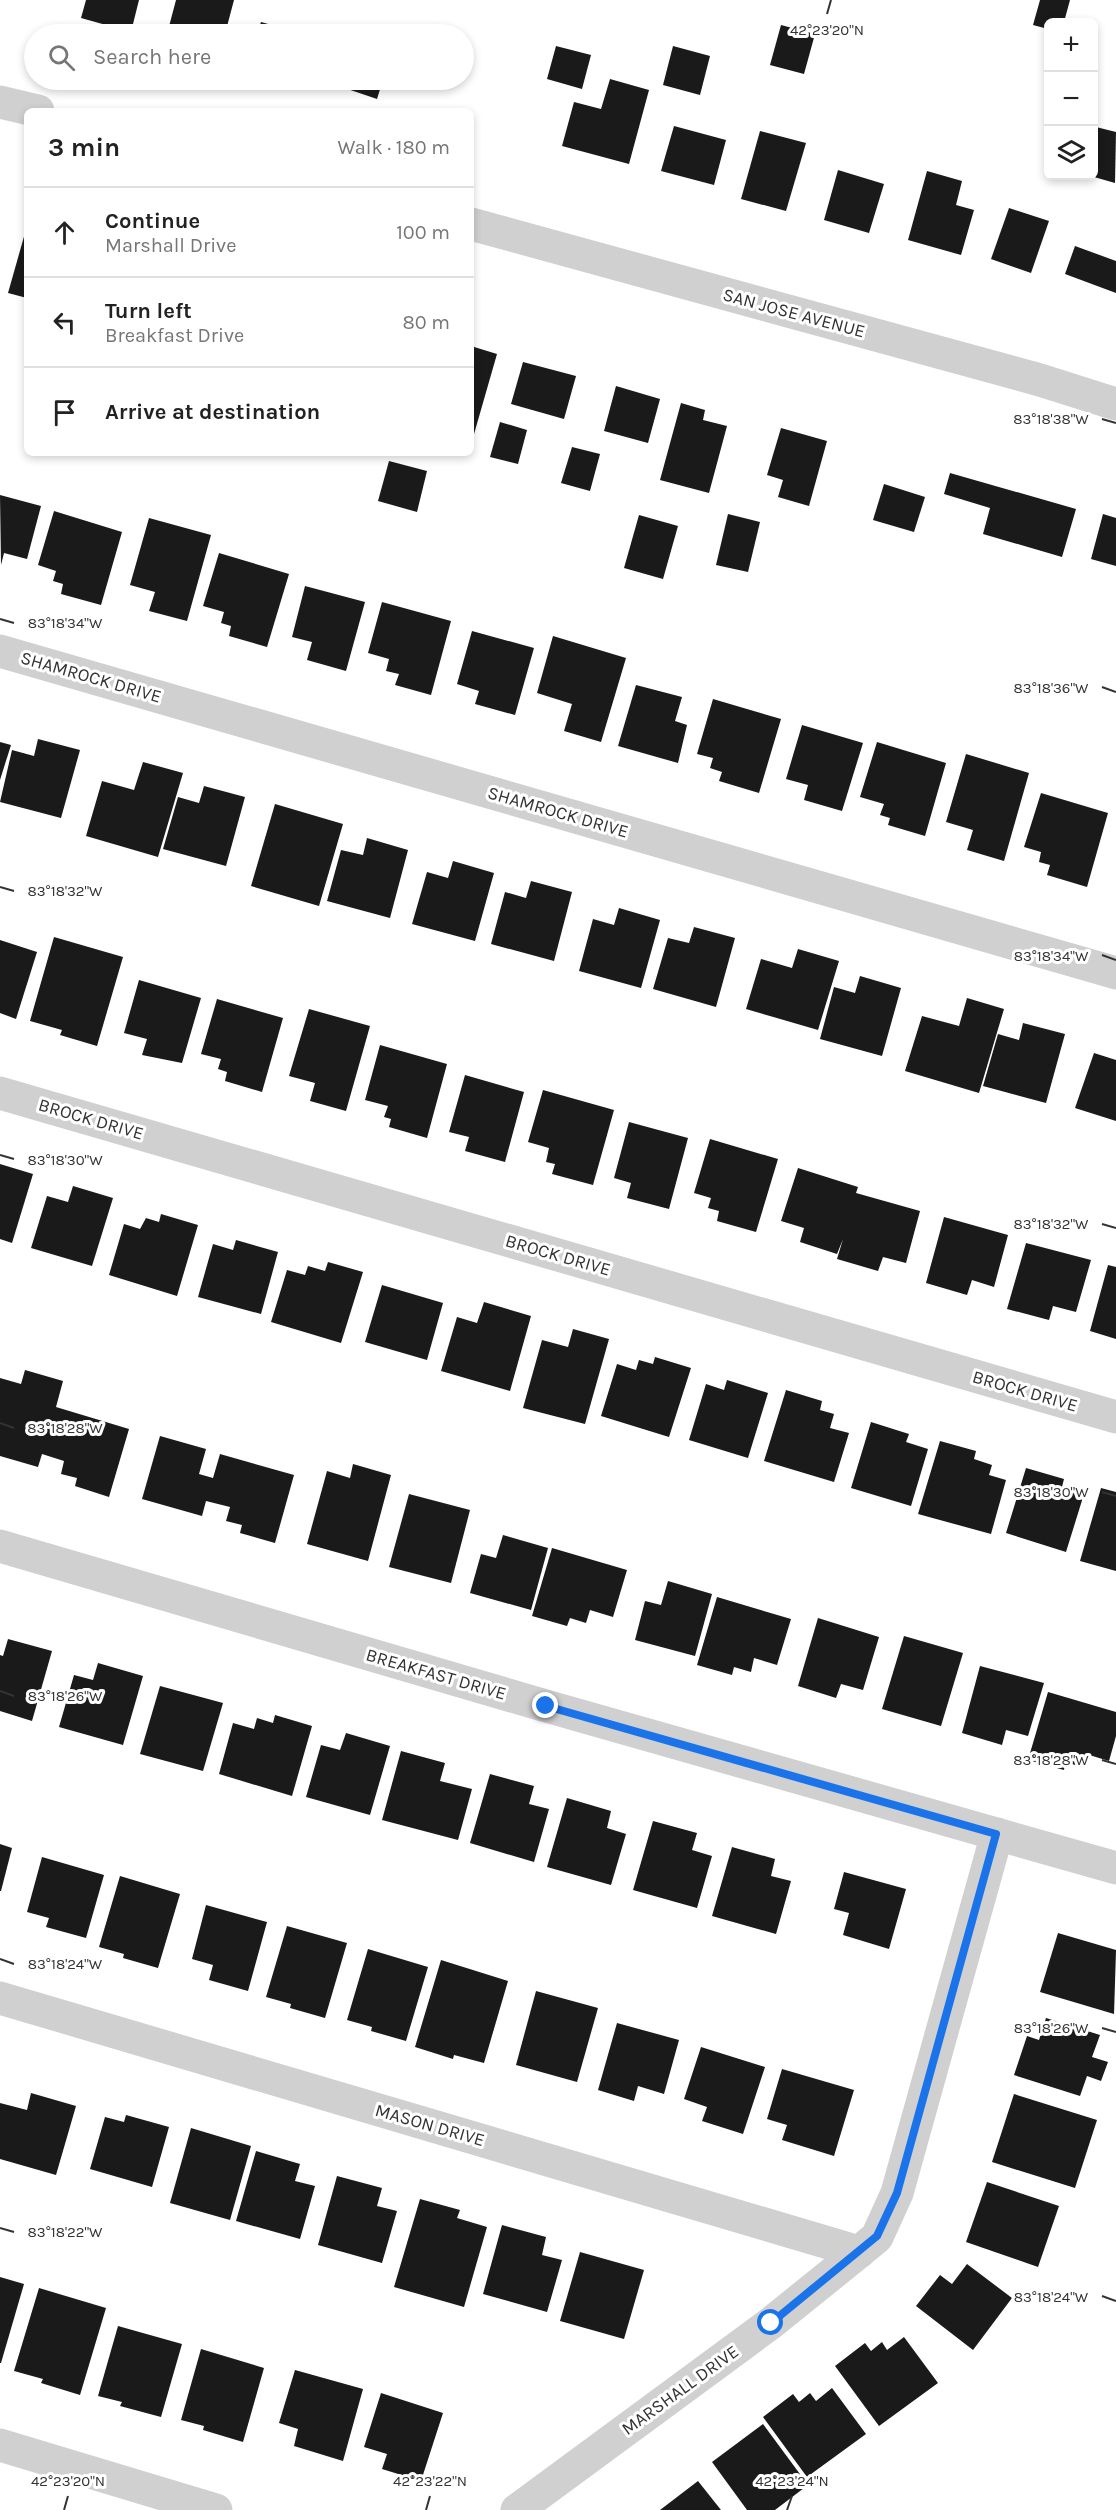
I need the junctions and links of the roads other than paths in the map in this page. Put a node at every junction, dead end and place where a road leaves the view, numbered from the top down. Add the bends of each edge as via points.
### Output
1 (0, 102) edge
2 (25, 108) edge
3 (474, 226) edge
4 (1116, 404) edge
5 (0, 651) edge
6 (1116, 973) edge
7 (0, 1093) edge
8 (1116, 1417) edge
9 (0, 1546) edge
10 (996, 1834) junction
11 (1116, 1868) edge
12 (0, 1998) edge
13 (859, 2252) junction
14 (0, 2445) edge
15 (216, 2510) edge
16 (517, 2510) edge

1 - 2 street
3 - 4 street, SAN JOSE AVENUE
5 - 6 street, SHAMROCK DRIVE
7 - 8 street, BROCK DRIVE
9 - 10 street, BREAKFAST DRIVE
10 - 11 street, BREAKFAST DRIVE
10 - 13 street, MARSHALL DRIVE via 897,2193 877,2236
12 - 13 street, MASON DRIVE
13 - 16 street, MARSHALL DRIVE via 771,2323
14 - 15 street

